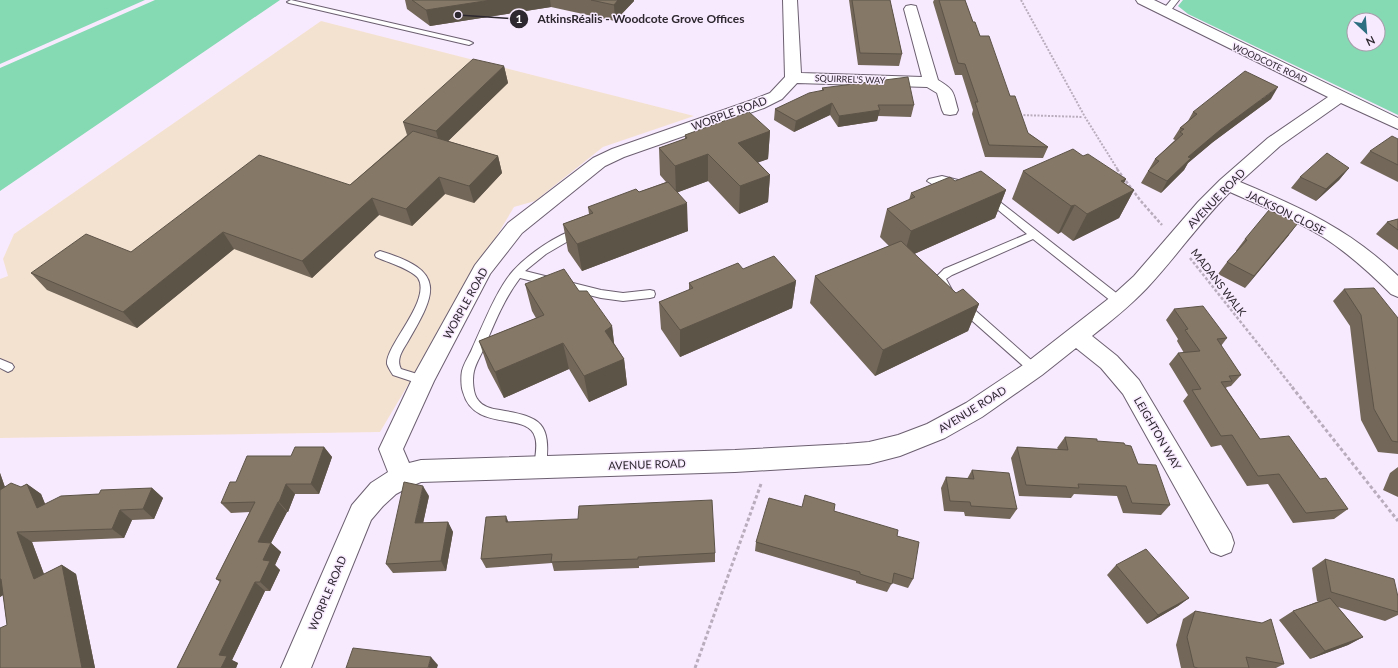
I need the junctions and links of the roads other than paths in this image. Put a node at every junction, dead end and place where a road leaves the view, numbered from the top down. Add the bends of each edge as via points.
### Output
1 (790, 0) edge
2 (1143, 0) edge
3 (291, 2) dead end
4 (1170, 6) edge
5 (911, 9) dead end
6 (469, 44) dead end
7 (793, 78) junction
8 (931, 82) junction
9 (1340, 96) junction
10 (950, 110) dead end
11 (1398, 124) edge
12 (932, 181) dead end
13 (1227, 184) junction
14 (967, 186) edge
15 (978, 191) edge
16 (588, 227) edge
17 (1034, 235) junction
18 (380, 255) dead end
19 (518, 273) junction
20 (1398, 289) edge
21 (650, 294) dead end
22 (1120, 302) junction
23 (1077, 337) junction
24 (1034, 369) junction
25 (423, 380) junction
26 (540, 467) junction
27 (402, 476) junction
28 (1221, 543) dead end
29 (296, 668) edge

1 - 7 street
2 - 4 street, WOODCOTE ROAD
3 - 6 lane
4 - 9 street, WOODCOTE ROAD
5 - 8 street
7 - 8 street, SQUIRREL'S WAY
7 - 25 street, WORPLE ROAD via 776,96 758,104 599,162 540,207 515,228 482,270
8 - 10 street via 945,91
9 - 11 street, WOODCOTE ROAD
9 - 13 street, AVENUE ROAD via 1274,142
12 - 14 lane via 942,179
13 - 20 street, JACKSON CLOSE via 1320,227 1357,252
13 - 22 street, AVENUE ROAD
15 - 17 lane via 988,196
16 - 19 lane via 543,251
17 - 22 lane
17 - 24 lane via 948,272 940,278 944,287 964,307
18 - 25 lane via 417,271 423,277 426,288 423,301 395,354 393,364 396,372
19 - 21 lane via 609,295 623,297
19 - 26 lane via 506,289 468,371 466,384 469,396 476,406 490,414 524,419 535,424 541,435
22 - 23 street, AVENUE ROAD
23 - 24 street, AVENUE ROAD
23 - 28 street, LEIGHTON WAY via 1109,362 1131,387
24 - 26 street, AVENUE ROAD via 974,410 936,431 900,445 869,453 769,460
25 - 27 street, WORPLE ROAD via 391,449
26 - 27 street, AVENUE ROAD via 421,471
27 - 29 street, WORPLE ROAD via 377,494 361,513

